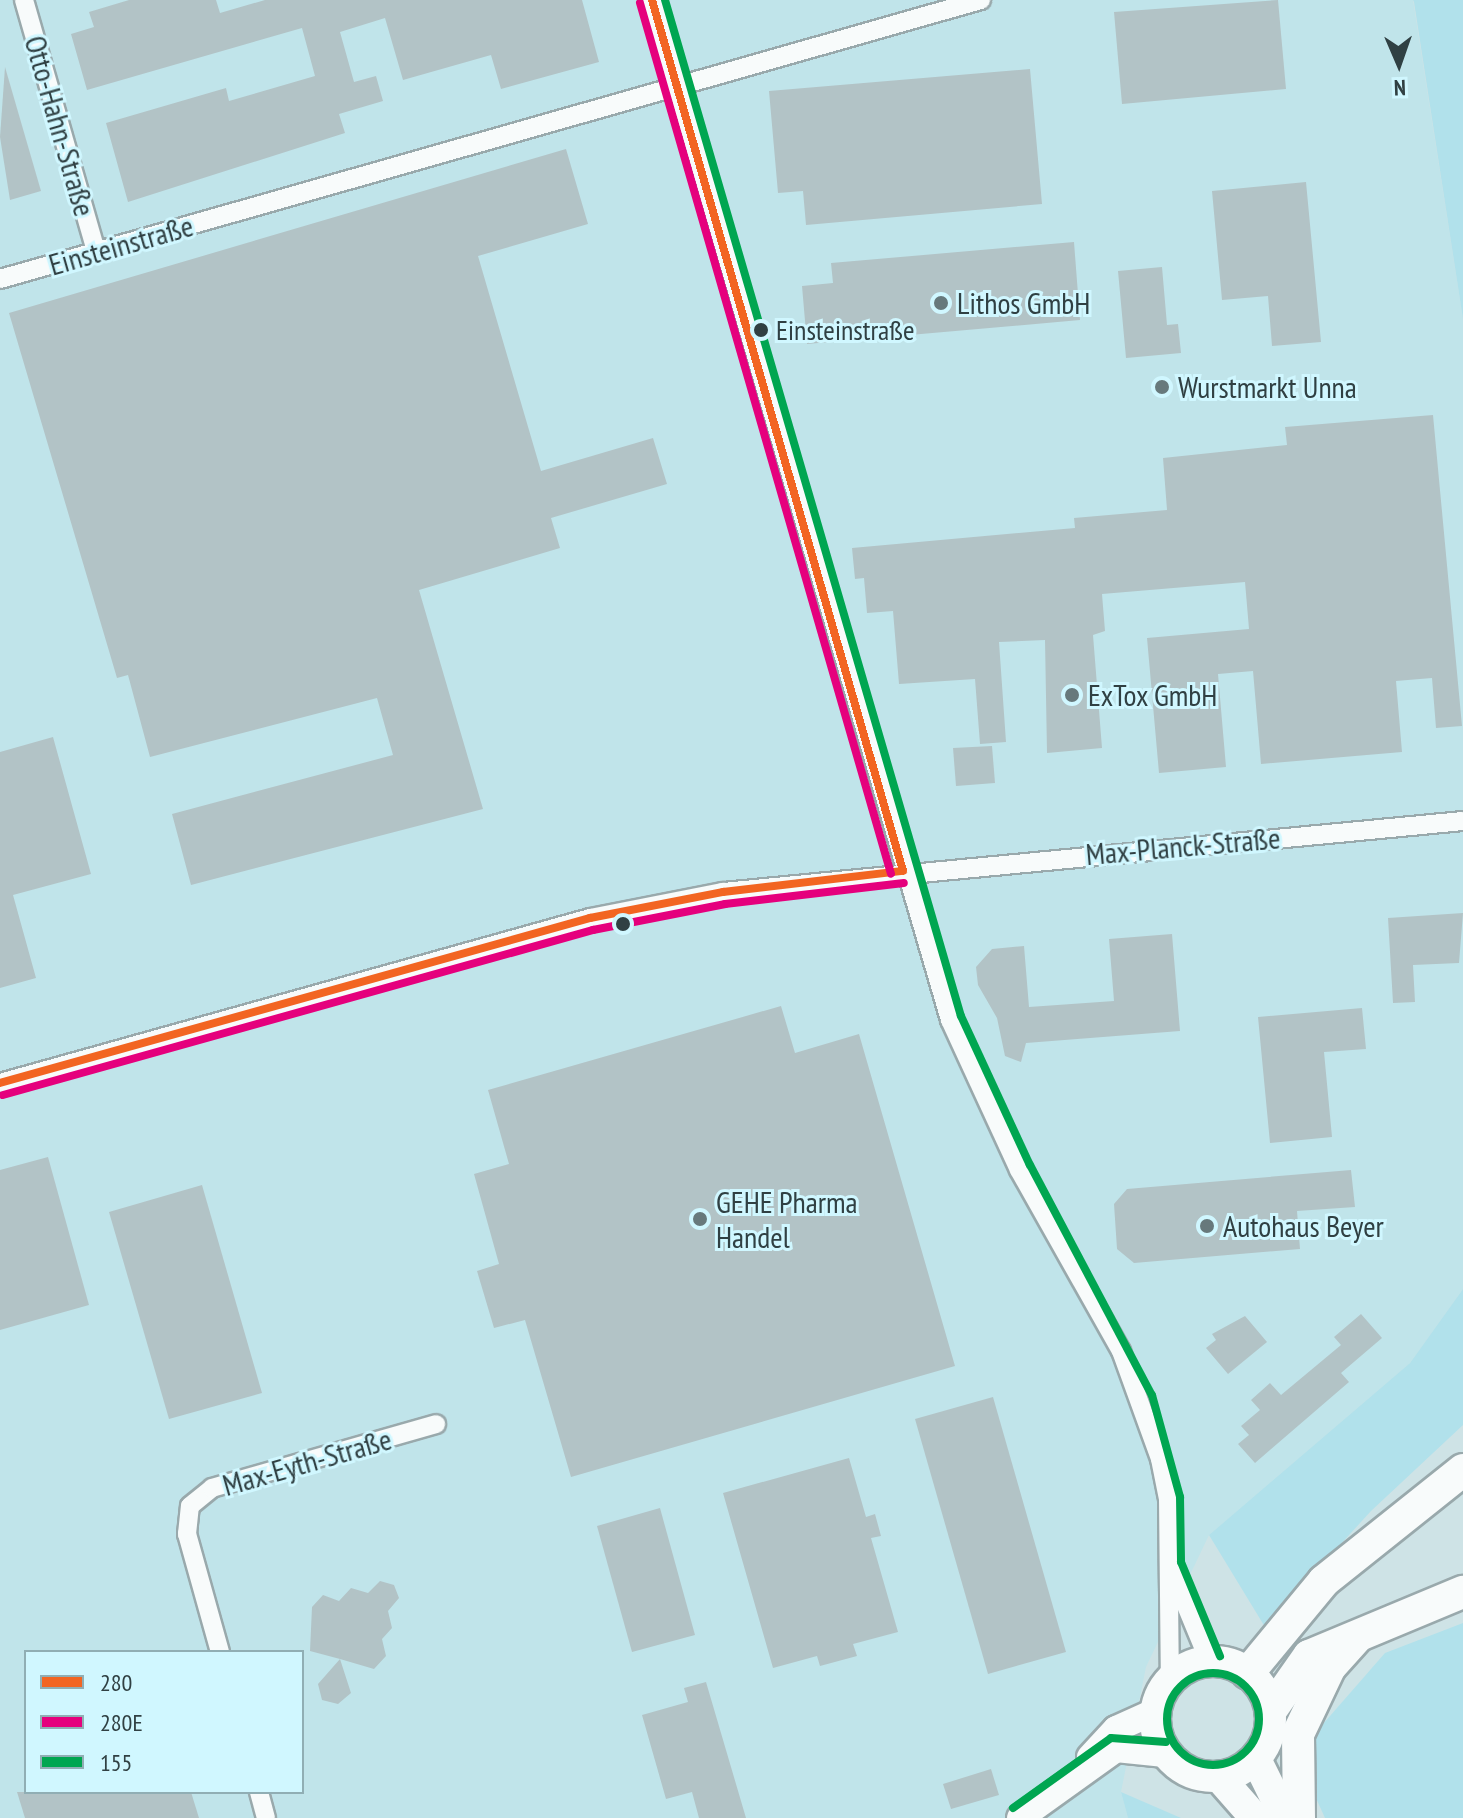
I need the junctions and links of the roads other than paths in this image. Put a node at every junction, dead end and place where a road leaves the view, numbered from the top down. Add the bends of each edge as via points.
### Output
1 (24, 0) edge
2 (652, 0) edge
3 (981, 0) edge
4 (678, 88) junction
5 (96, 251) junction
6 (0, 279) edge
7 (1463, 821) edge
8 (903, 871) junction
9 (0, 1083) edge
10 (436, 1424) dead end
11 (1463, 1470) edge
12 (1169, 1564) junction
13 (1463, 1592) edge
14 (1365, 1629) junction
15 (219, 1650) edge
16 (1209, 1661) junction
17 (1248, 1673) junction
18 (1170, 1679) junction
19 (1271, 1710) junction
20 (1154, 1712) junction
21 (1165, 1754) junction
22 (1256, 1759) junction
23 (1085, 1765) junction
24 (1220, 1778) junction
25 (260, 1794) edge
26 (266, 1818) edge
27 (1020, 1818) edge
28 (1255, 1818) edge
29 (1285, 1818) edge
30 (1299, 1818) edge

1 - 5 street, Otto-Hahn-Straße
2 - 4 street
3 - 4 street, Einsteinstraße
4 - 5 street, Einsteinstraße
4 - 8 street
5 - 6 street, Einsteinstraße
7 - 8 street, Max-Planck-Straße
8 - 9 street, Max-Planck-Straße via 723,892 590,918
8 - 12 street via 977,1086 1141,1399 1168,1499
10 - 15 street, Max-Eyth-Straße via 212,1488 190,1506 187,1534
11 - 17 highway via 1324,1581
12 - 16 street
12 - 18 street
13 - 14 highway
14 - 19 highway via 1309,1656
14 - 30 highway via 1330,1667 1298,1734
16 - 17 main road
16 - 18 main road
17 - 19 main road
18 - 20 main road
19 - 22 main road via 1269,1737
20 - 21 main road
20 - 23 main road via 1116,1729
21 - 23 main road via 1116,1749
21 - 24 main road via 1180,1769
22 - 24 main road
22 - 29 main road
23 - 27 main road
24 - 28 main road
25 - 26 street

